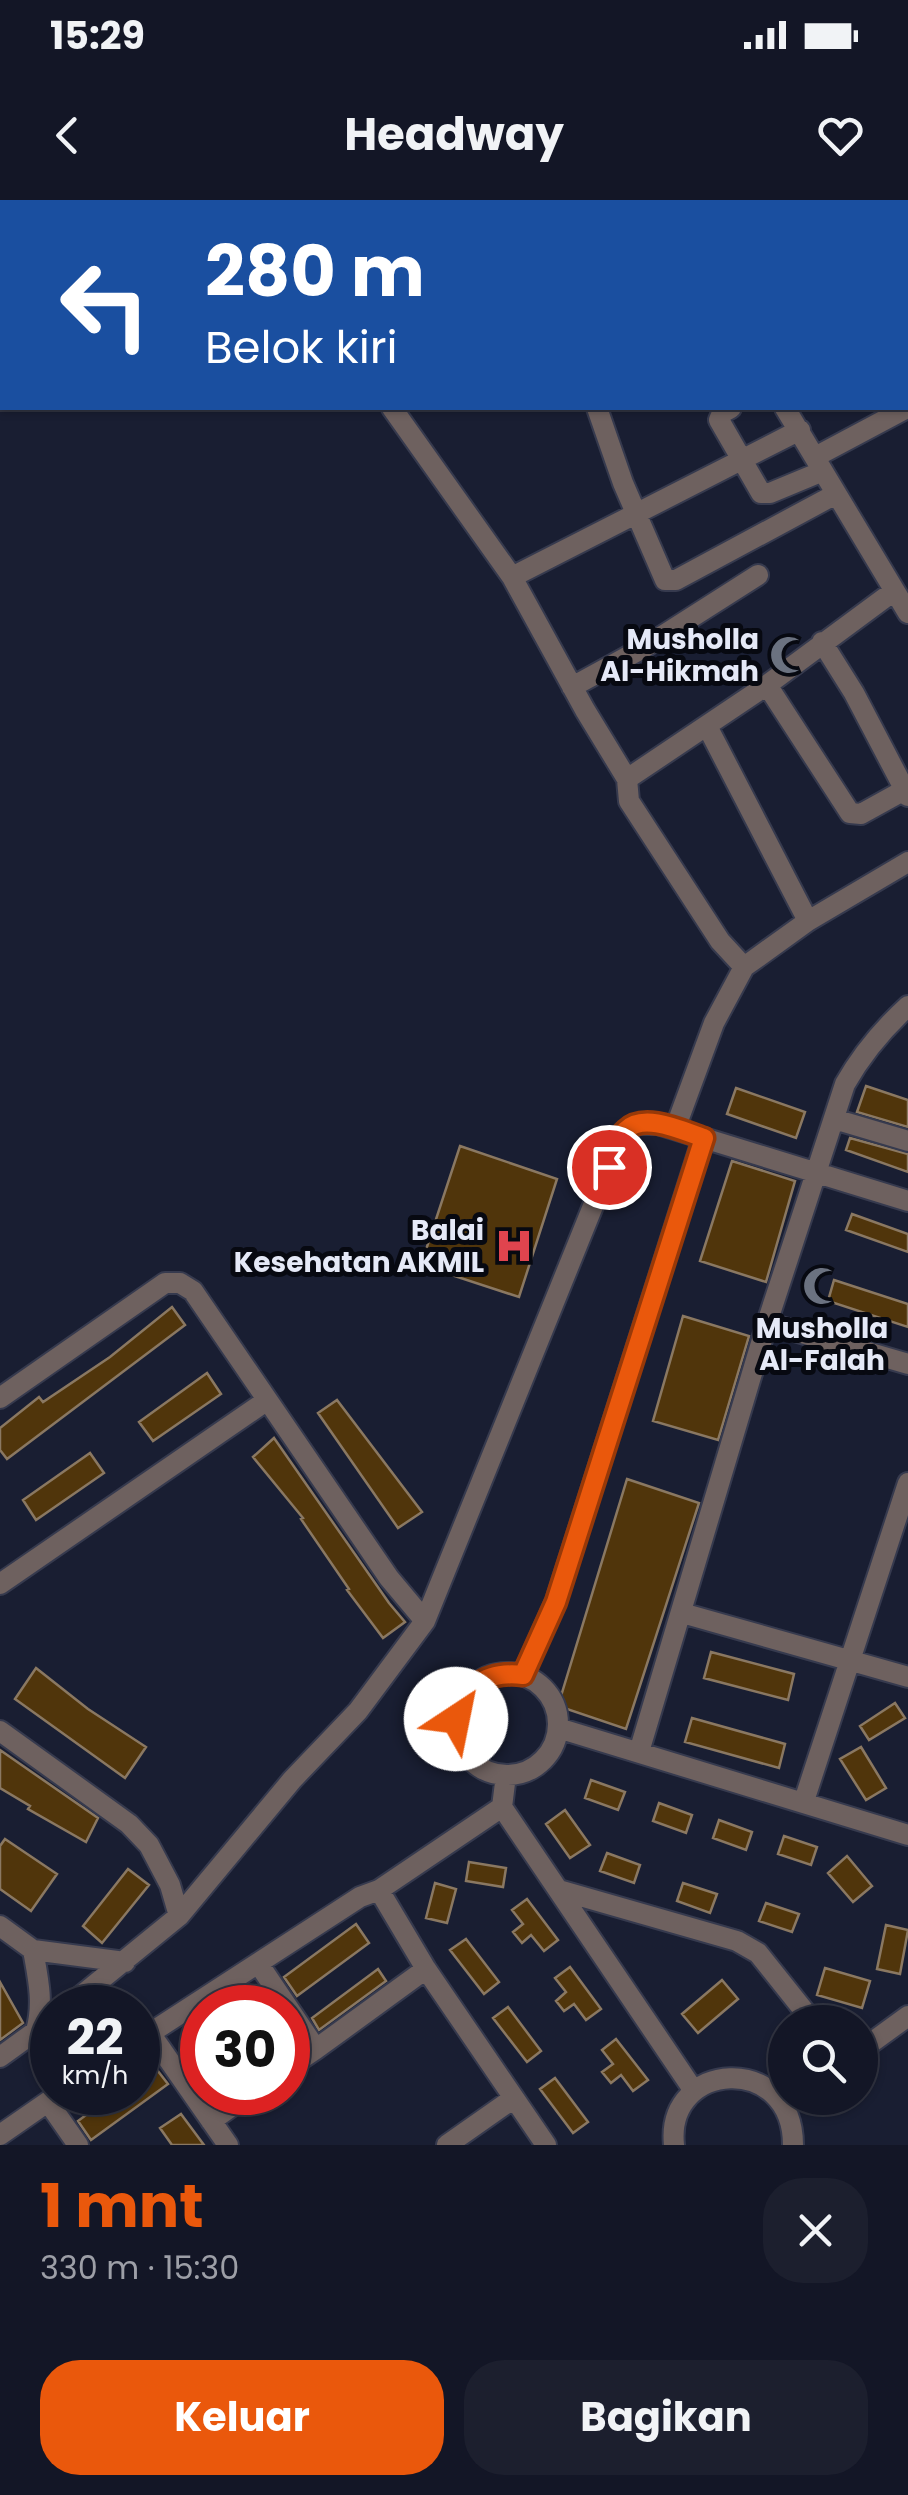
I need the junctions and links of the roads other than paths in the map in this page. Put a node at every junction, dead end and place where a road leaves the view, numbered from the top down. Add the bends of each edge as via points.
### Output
1 (393, 410) edge
2 (598, 410) edge
3 (727, 410) edge
4 (786, 410) edge
5 (902, 410) edge
6 (800, 430) junction
7 (740, 458) junction
8 (819, 464) junction
9 (836, 494) junction
10 (636, 512) junction
11 (758, 575) dead end
12 (512, 576) junction
13 (894, 590) junction
14 (908, 613) edge
15 (822, 642) junction
16 (767, 685) junction
17 (572, 687) junction
18 (707, 726) junction
19 (627, 779) junction
20 (907, 791) edge
21 (908, 862) edge
22 (808, 921) junction
23 (739, 963) junction
24 (908, 1006) edge
25 (834, 1118) junction
26 (660, 1126) junction
27 (704, 1138) junction
28 (908, 1141) edge
29 (817, 1172) junction
30 (908, 1201) edge
31 (767, 1323) junction
32 (908, 1364) edge
33 (0, 1398) edge
34 (266, 1401) junction
35 (908, 1484) edge
36 (903, 1519) edge
37 (0, 1584) edge
38 (682, 1613) junction
39 (425, 1620) junction
40 (852, 1659) junction
41 (523, 1675) junction
42 (908, 1677) edge
43 (558, 1728) junction
44 (0, 1731) edge
45 (639, 1752) junction
46 (506, 1775) junction
47 (804, 1802) junction
48 (502, 1807) junction
49 (905, 1838) edge
50 (379, 1890) junction
51 (559, 1890) junction
52 (179, 1916) junction
53 (0, 1926) edge
54 (33, 1950) junction
55 (125, 1962) junction
56 (258, 1962) junction
57 (426, 1968) junction
58 (39, 1985) edge
59 (96, 1985) edge
60 (799, 2005) edge
61 (908, 2016) edge
62 (160, 2026) edge
63 (30, 2035) edge
64 (878, 2038) edge
65 (316, 2049) junction
66 (310, 2053) edge
67 (0, 2057) edge
68 (160, 2057) edge
69 (768, 2088) edge
70 (694, 2091) junction
71 (514, 2098) junction
72 (30, 2114) edge
73 (64, 2115) edge
74 (219, 2115) edge
75 (794, 2115) edge
76 (211, 2121) junction
77 (0, 2135) edge
78 (78, 2145) edge
79 (228, 2145) edge
80 (447, 2145) edge
81 (546, 2145) edge
82 (674, 2145) edge
83 (794, 2145) edge

1 - 12 street
2 - 10 street
3 - 7 street via 719,420
4 - 6 street
5 - 8 street
6 - 7 street
6 - 8 street
7 - 8 street via 765,494
7 - 10 street
8 - 9 street
9 - 10 street via 676,580 659,572
9 - 13 street
10 - 12 street
11 - 17 street
12 - 17 street
13 - 14 street
13 - 15 street
15 - 16 street
15 - 20 street
16 - 18 street
16 - 20 street via 848,811 860,814
17 - 19 street
18 - 19 street
18 - 22 street
19 - 23 street via 629,801
21 - 22 street
22 - 23 street
23 - 26 street via 704,1052
24 - 25 street via 858,1062
25 - 28 street
25 - 29 street
26 - 27 street
26 - 39 street via 623,1132
27 - 29 street
27 - 41 street via 556,1602
29 - 30 street
29 - 31 street
31 - 32 street
31 - 38 street
33 - 34 street via 165,1283 180,1283 193,1291
34 - 37 street
34 - 39 street
35 - 36 street
36 - 40 street
38 - 40 street
38 - 45 street
39 - 52 street via 358,1710
40 - 42 street
40 - 47 street
41 - 43 street via 551,1697
41 - 46 street via 503,1672 477,1682 456,1719 465,1752 478,1766
43 - 45 street
43 - 46 street via 539,1764
44 - 52 street via 130,1824 170,1885
45 - 47 street
46 - 48 street
47 - 49 street
48 - 50 street
48 - 51 street
50 - 56 street
50 - 57 street
51 - 60 street via 737,1941 758,1953
51 - 70 street
52 - 55 street
53 - 54 street
54 - 55 street
54 - 58 street
55 - 59 street
56 - 62 street
56 - 65 street
57 - 65 street
57 - 71 street
61 - 64 street
63 - 67 street
65 - 66 street
68 - 76 street
69 - 70 street via 726,2077
70 - 82 street via 675,2122
71 - 80 street
71 - 81 street
72 - 77 street
73 - 78 street
74 - 76 street
75 - 83 street
76 - 79 street

